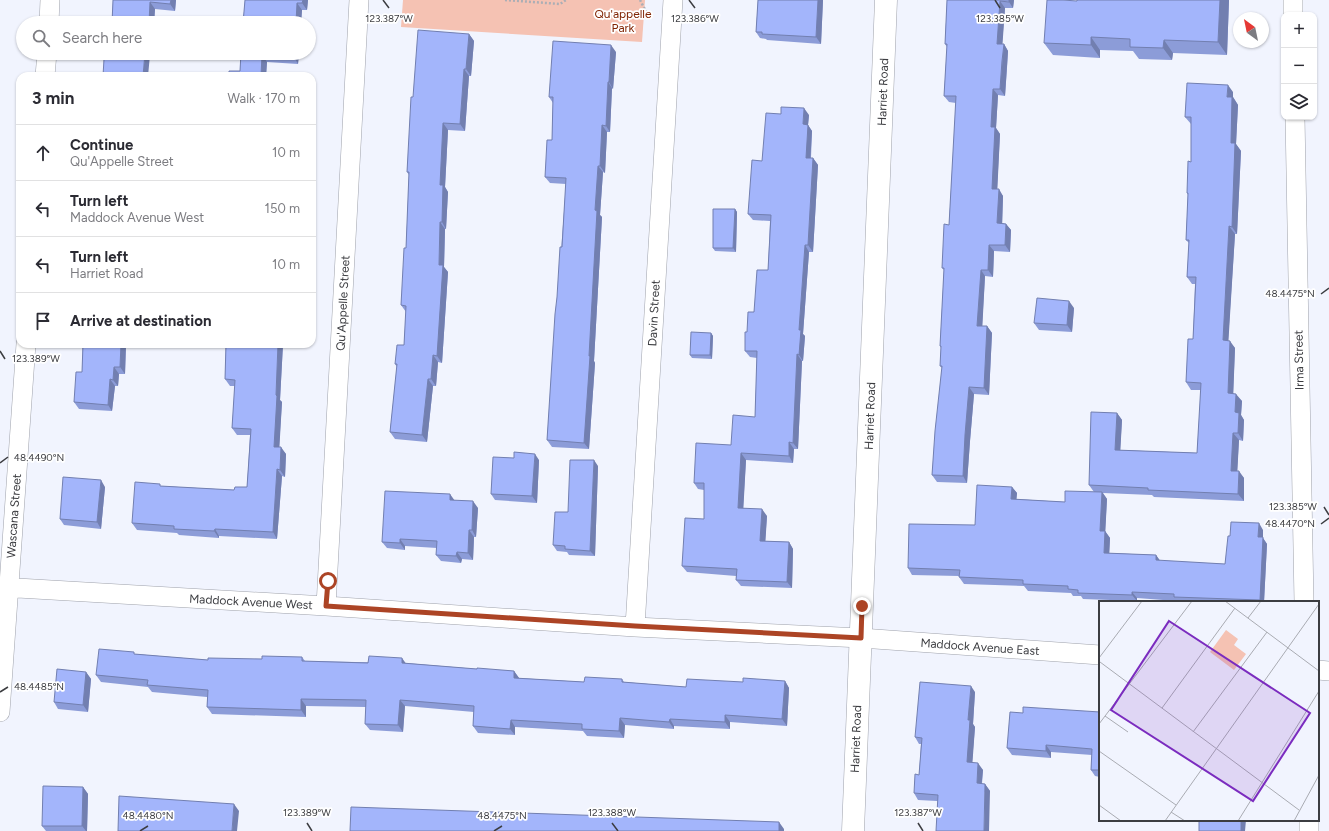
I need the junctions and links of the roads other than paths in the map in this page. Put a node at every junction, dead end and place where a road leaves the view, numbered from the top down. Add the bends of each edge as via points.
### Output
1 (50, 0) edge
2 (359, 0) edge
3 (673, 0) edge
4 (886, 0) edge
5 (1293, 0) edge
6 (1293, 12) edge
7 (49, 16) edge
8 (46, 60) edge
9 (45, 72) edge
10 (1295, 120) edge
11 (26, 348) edge
12 (4, 587) edge
13 (1304, 601) edge
14 (326, 606) junction
15 (635, 626) junction
16 (861, 638) junction
17 (1099, 655) edge
18 (1319, 670) edge
19 (1329, 671) edge
20 (0, 712) edge
21 (1309, 821) edge
22 (852, 831) edge
23 (1310, 831) edge

1 - 7 street
2 - 14 street, Qu'Appelle Street
3 - 15 street, Davin Street
4 - 16 main road, Harriet Road
5 - 6 street
8 - 9 street
10 - 13 street, Irma Street
11 - 12 street, Wascana Street
12 - 14 street, Maddock Avenue West
12 - 20 street, Wascana Street
14 - 15 street, Maddock Avenue West
15 - 16 street, Maddock Avenue West
16 - 17 street, Maddock Avenue East
16 - 22 main road, Harriet Road
18 - 19 street
21 - 23 street

